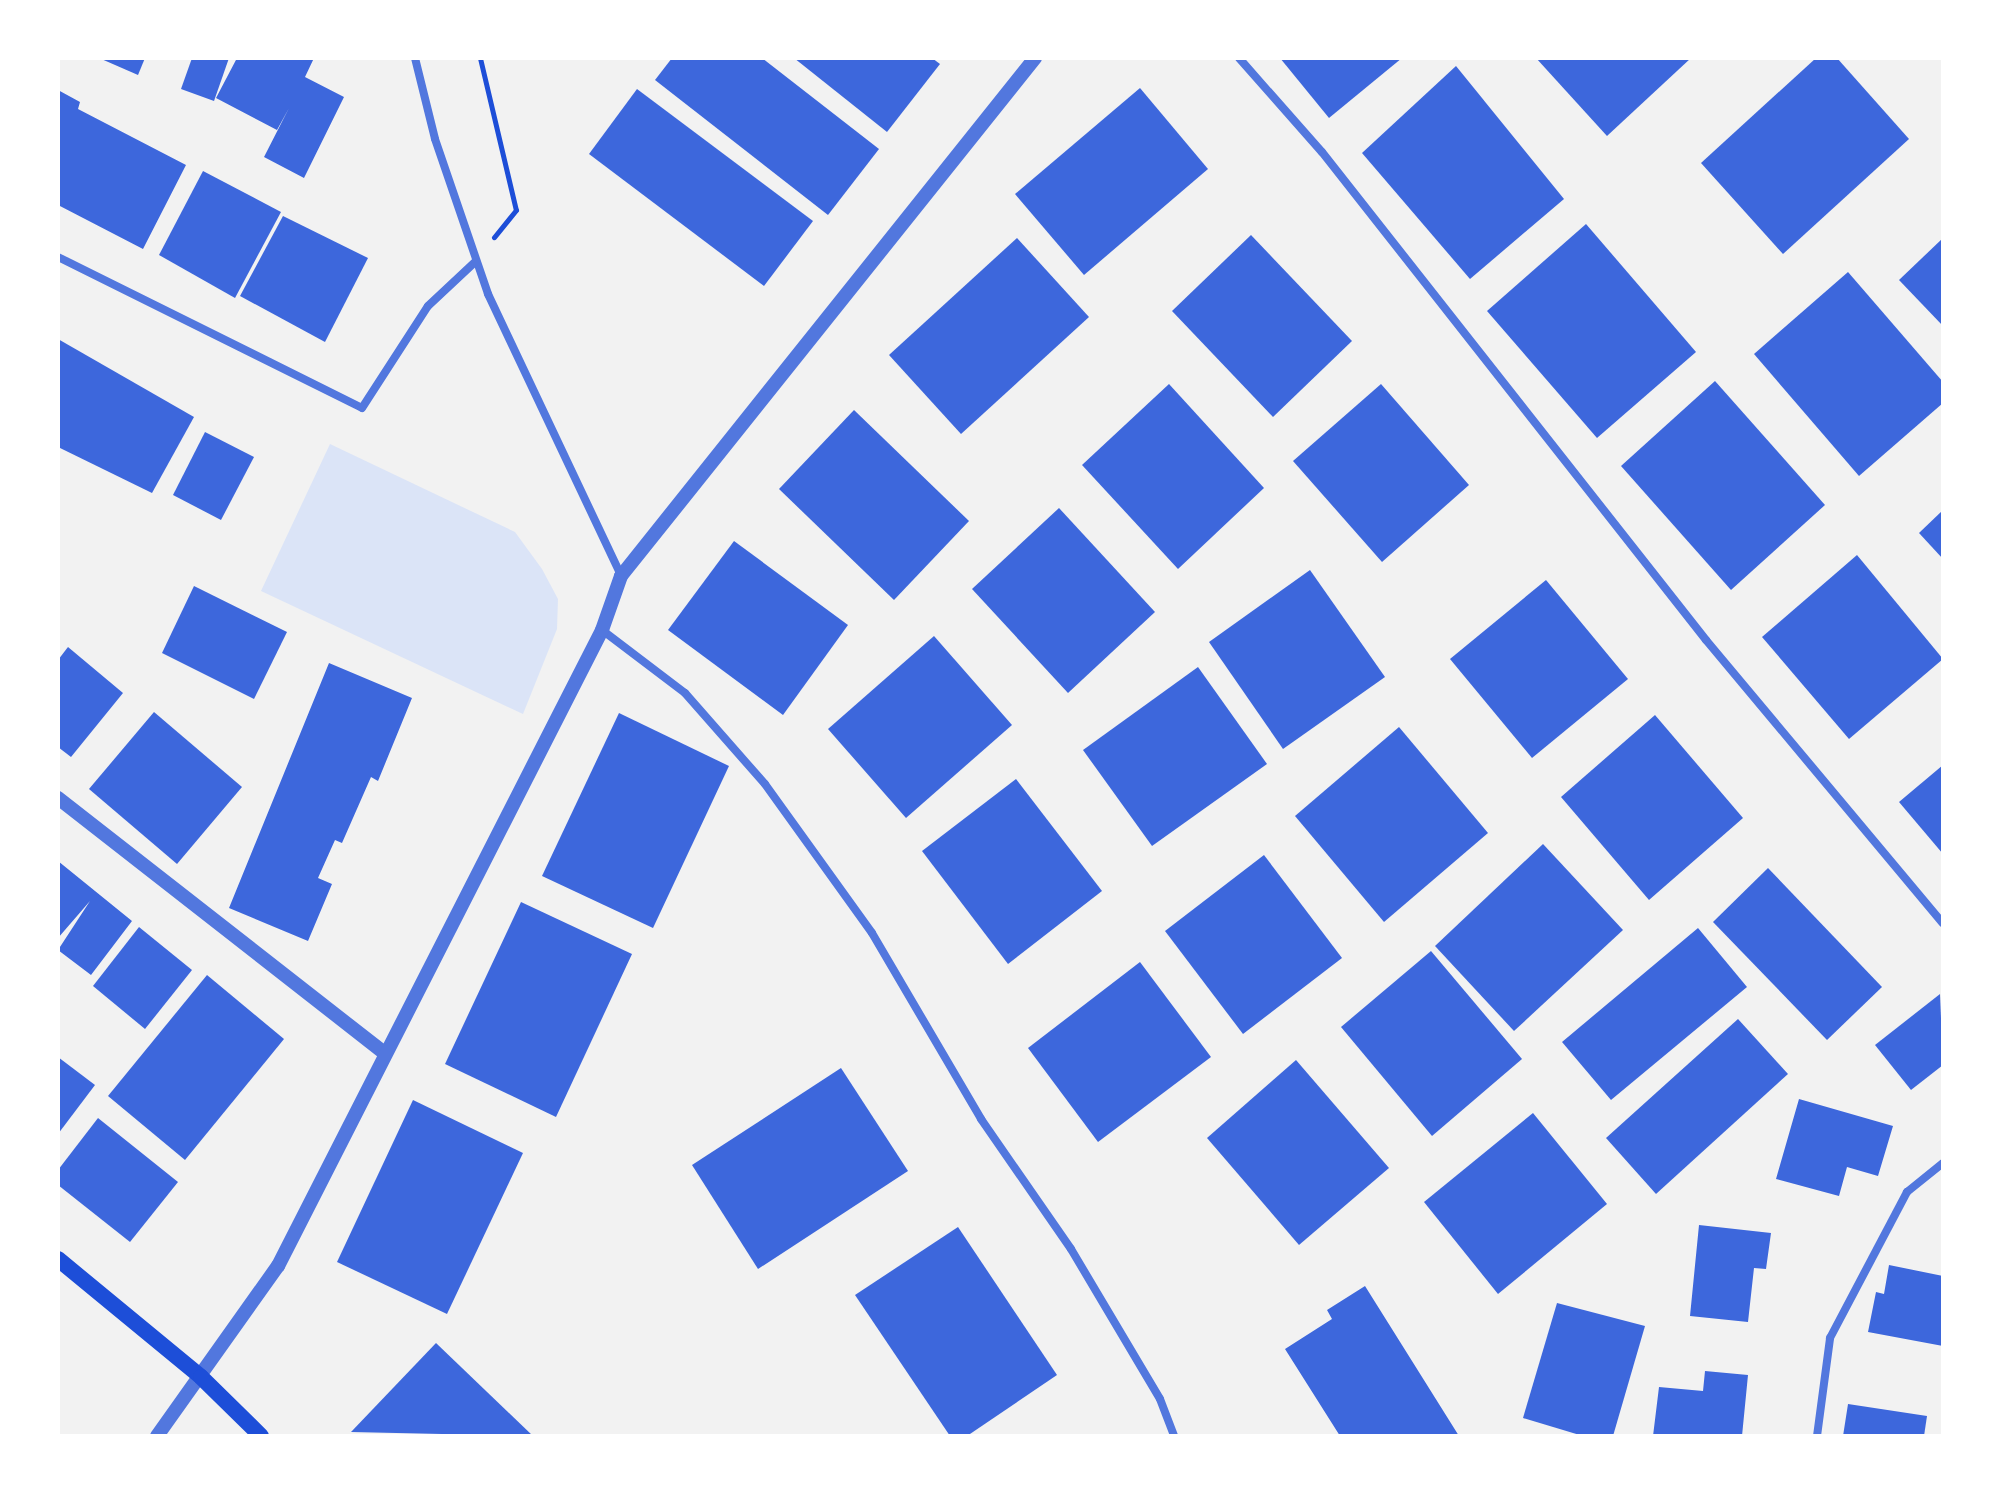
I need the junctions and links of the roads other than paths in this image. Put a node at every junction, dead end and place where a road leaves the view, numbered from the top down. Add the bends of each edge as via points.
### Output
1 (415, 58) edge
2 (1035, 58) edge
3 (1239, 58) edge
4 (58, 257) edge
5 (475, 262) junction
6 (621, 576) junction
7 (602, 630) junction
8 (58, 798) edge
9 (1943, 923) edge
10 (384, 1053) junction
11 (1943, 1163) edge
12 (58, 1259) edge
13 (201, 1377) junction
14 (157, 1436) edge
15 (261, 1436) edge
16 (1174, 1436) edge
17 (1817, 1436) edge

1 - 5 street
2 - 6 street
3 - 9 street via 1322,152 1706,640
4 - 5 street via 362,408 428,306
5 - 6 street
6 - 7 street
7 - 10 street
7 - 16 street via 685,693 765,784 872,933 981,1119 1071,1249 1160,1399
8 - 10 street
10 - 13 street via 278,1266
11 - 17 street via 1907,1192 1830,1338
12 - 13 main road
13 - 14 street
13 - 15 main road

